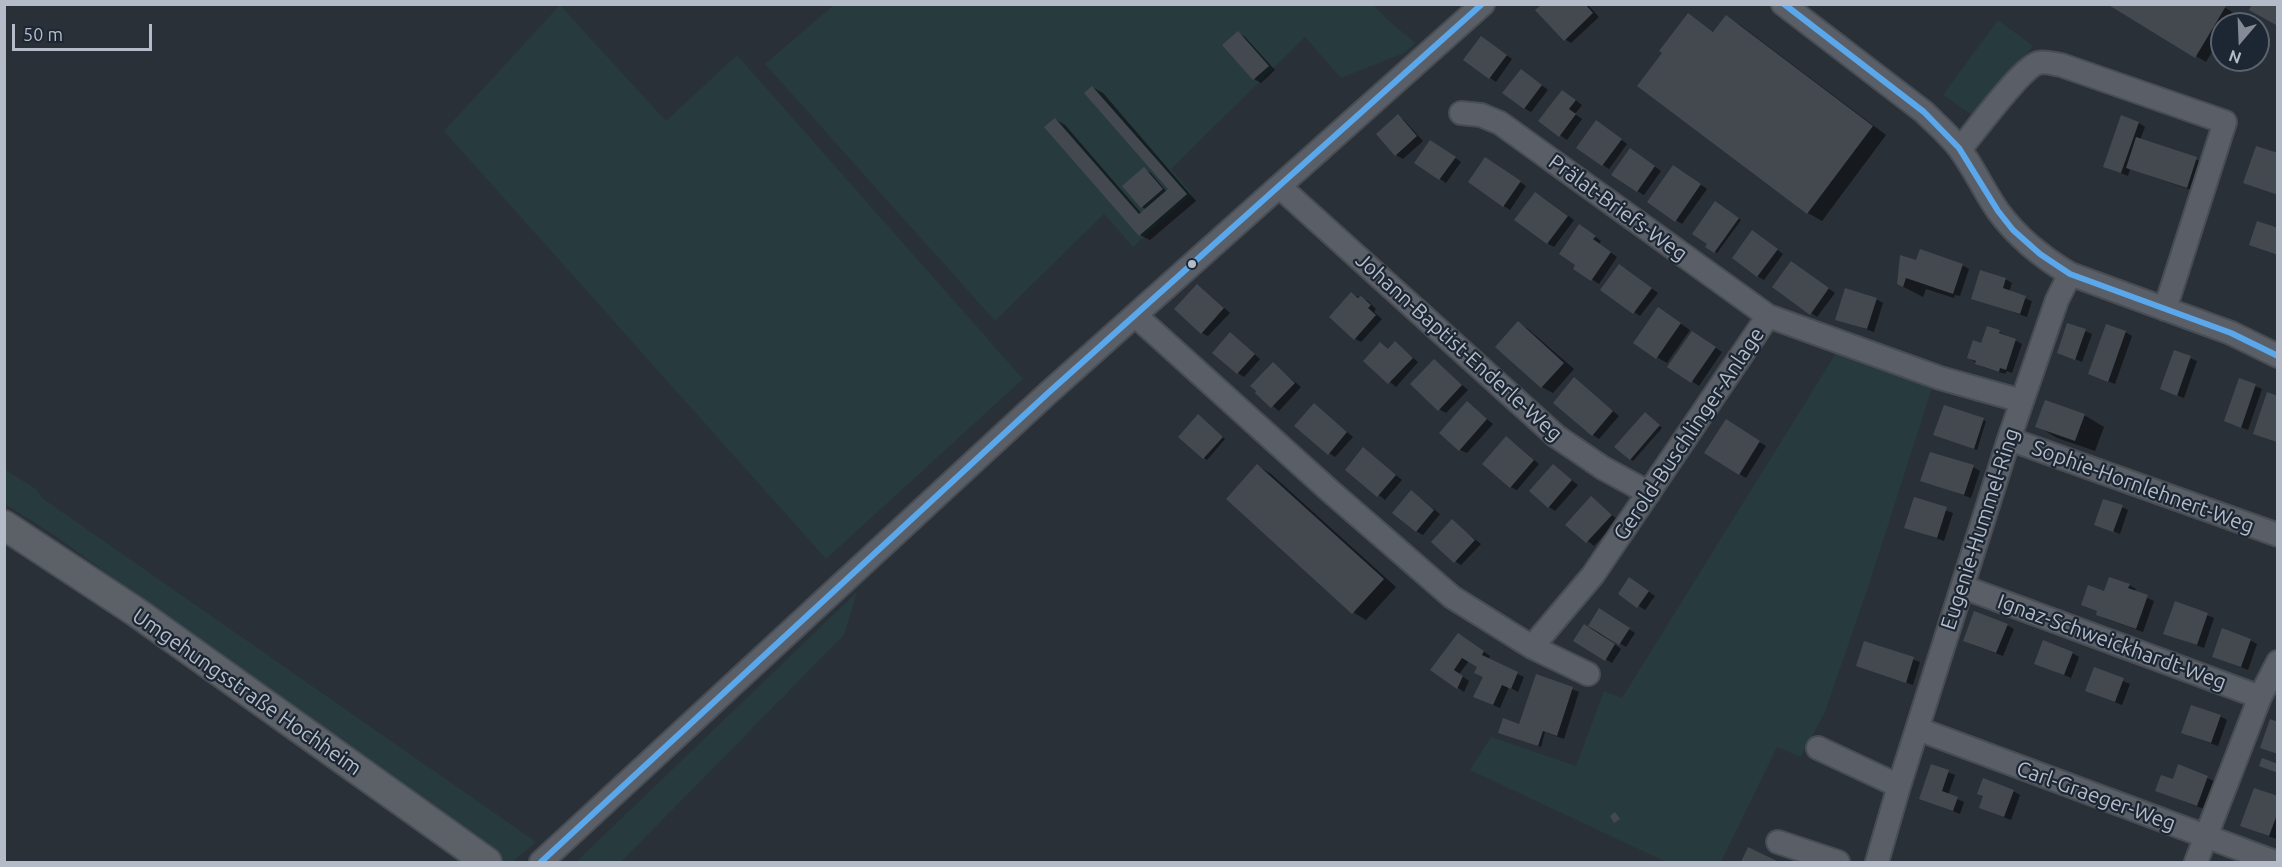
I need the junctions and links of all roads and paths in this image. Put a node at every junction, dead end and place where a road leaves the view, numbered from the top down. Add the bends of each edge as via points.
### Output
1 (1483, 4) edge
2 (1783, 4) edge
3 (1461, 112) dead end
4 (1959, 149) junction
5 (1280, 187) junction
6 (2070, 274) junction
7 (2165, 309) junction
8 (1136, 316) junction
9 (1768, 316) junction
10 (2277, 356) edge
11 (2022, 400) junction
12 (2009, 439) junction
13 (1648, 493) junction
14 (4, 525) edge
15 (2277, 535) edge
16 (1963, 587) junction
17 (1532, 647) junction
18 (2277, 662) edge
19 (1587, 674) dead end
20 (2268, 693) edge
21 (1918, 729) junction
22 (1818, 748) dead end
23 (1899, 786) junction
24 (2206, 837) junction
25 (1778, 842) dead end
26 (487, 862) edge
27 (540, 862) edge
28 (1838, 862) edge
29 (1877, 862) edge
30 (2196, 862) edge
31 (2275, 862) edge

1 - 5 street
2 - 4 street via 1924,112
3 - 9 street, Prälat-Briefs-Weg via 1500,123
4 - 6 street via 1998,212 2019,236
4 - 7 street via 2014,84 2038,63 2061,65 2225,122
5 - 8 street
5 - 13 street, Johann-Baptist-Enderle-Weg via 1556,436
6 - 7 street
6 - 11 street, Eugenie-Hummel-Ring
7 - 10 street via 2231,333
8 - 17 street via 1452,597
8 - 27 street
9 - 11 street, Gerold-Buschlinger-Anlage via 1940,378
9 - 13 street, Gerold-Buschlinger-Anlage
11 - 12 street, Eugenie-Hummel-Ring
12 - 15 street, Sophie-Hornlehnert-Weg
12 - 16 street, Eugenie-Hummel-Ring
13 - 17 street, Gerold-Buschlinger-Anlage via 1593,575
14 - 26 main road, Umgehungsstraße Hochheim via 136,612
16 - 20 street, Ignaz-Schweickhardt-Weg
16 - 21 street, Eugenie-Hummel-Ring
17 - 19 street
18 - 20 street
20 - 24 street
21 - 23 street, Eugenie-Hummel-Ring
21 - 24 street, Carl-Graeger-Weg
22 - 23 street
23 - 29 street, Eugenie-Hummel-Ring
24 - 30 street
24 - 31 street, Carl-Graeger-Weg
25 - 28 street

